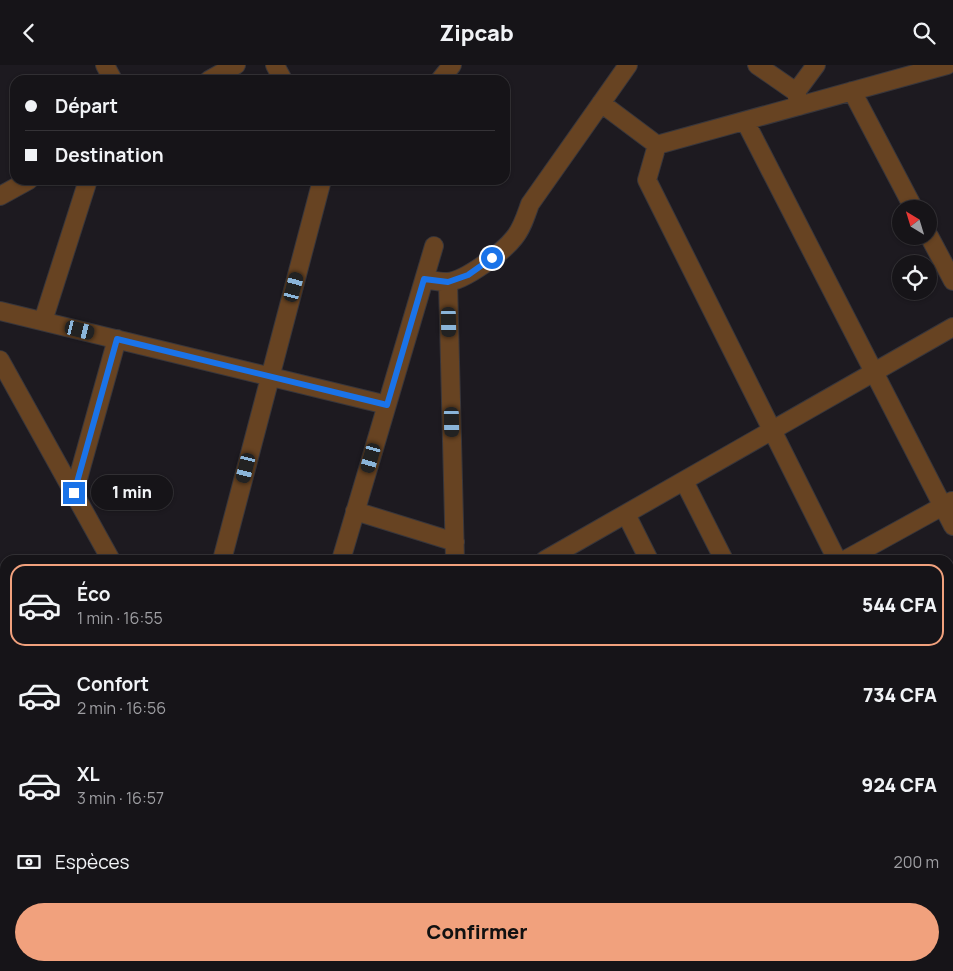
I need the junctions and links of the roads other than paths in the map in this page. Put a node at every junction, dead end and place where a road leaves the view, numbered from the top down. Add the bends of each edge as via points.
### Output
1 (236, 65) edge
2 (452, 65) edge
3 (628, 65) edge
4 (757, 65) edge
5 (816, 65) edge
6 (947, 65) edge
7 (218, 75) edge
8 (444, 75) edge
9 (852, 91) junction
10 (798, 99) junction
11 (601, 103) junction
12 (745, 121) junction
13 (657, 145) junction
14 (21, 185) edge
15 (86, 185) edge
16 (321, 185) edge
17 (0, 196) edge
18 (909, 200) edge
19 (934, 245) edge
20 (434, 246) dead end
21 (424, 279) junction
22 (953, 281) edge
23 (448, 282) junction
24 (0, 311) edge
25 (43, 321) junction
26 (953, 327) edge
27 (117, 339) junction
28 (0, 360) edge
29 (874, 372) junction
30 (270, 377) junction
31 (387, 405) junction
32 (773, 430) junction
33 (684, 481) junction
34 (74, 493) junction
35 (948, 504) edge
36 (356, 511) junction
37 (626, 514) junction
38 (953, 526) edge
39 (454, 542) junction
40 (108, 555) edge
41 (223, 555) edge
42 (343, 555) edge
43 (455, 555) edge
44 (554, 555) edge
45 (646, 555) edge
46 (721, 555) edge
47 (835, 555) edge
48 (854, 555) edge

1 - 7 street
2 - 8 street
3 - 11 street
4 - 10 street
5 - 10 street
6 - 9 street
9 - 10 street
9 - 18 street
10 - 12 street
11 - 13 street
11 - 23 street via 530,204 514,239 468,275
12 - 13 street
12 - 29 street
13 - 32 street via 647,181
14 - 17 street
15 - 25 street
16 - 30 street
19 - 22 street
20 - 21 street
21 - 23 street
21 - 31 street
23 - 39 street
24 - 25 street
25 - 27 street
26 - 29 street
27 - 30 street
27 - 34 street
28 - 34 street
29 - 32 street
29 - 35 street
30 - 31 street
30 - 41 street
31 - 36 street
32 - 33 street
32 - 47 street
33 - 37 street
33 - 46 street
34 - 40 street
35 - 38 street
35 - 48 street
36 - 39 street
36 - 42 street
37 - 44 street
37 - 45 street
39 - 43 street

